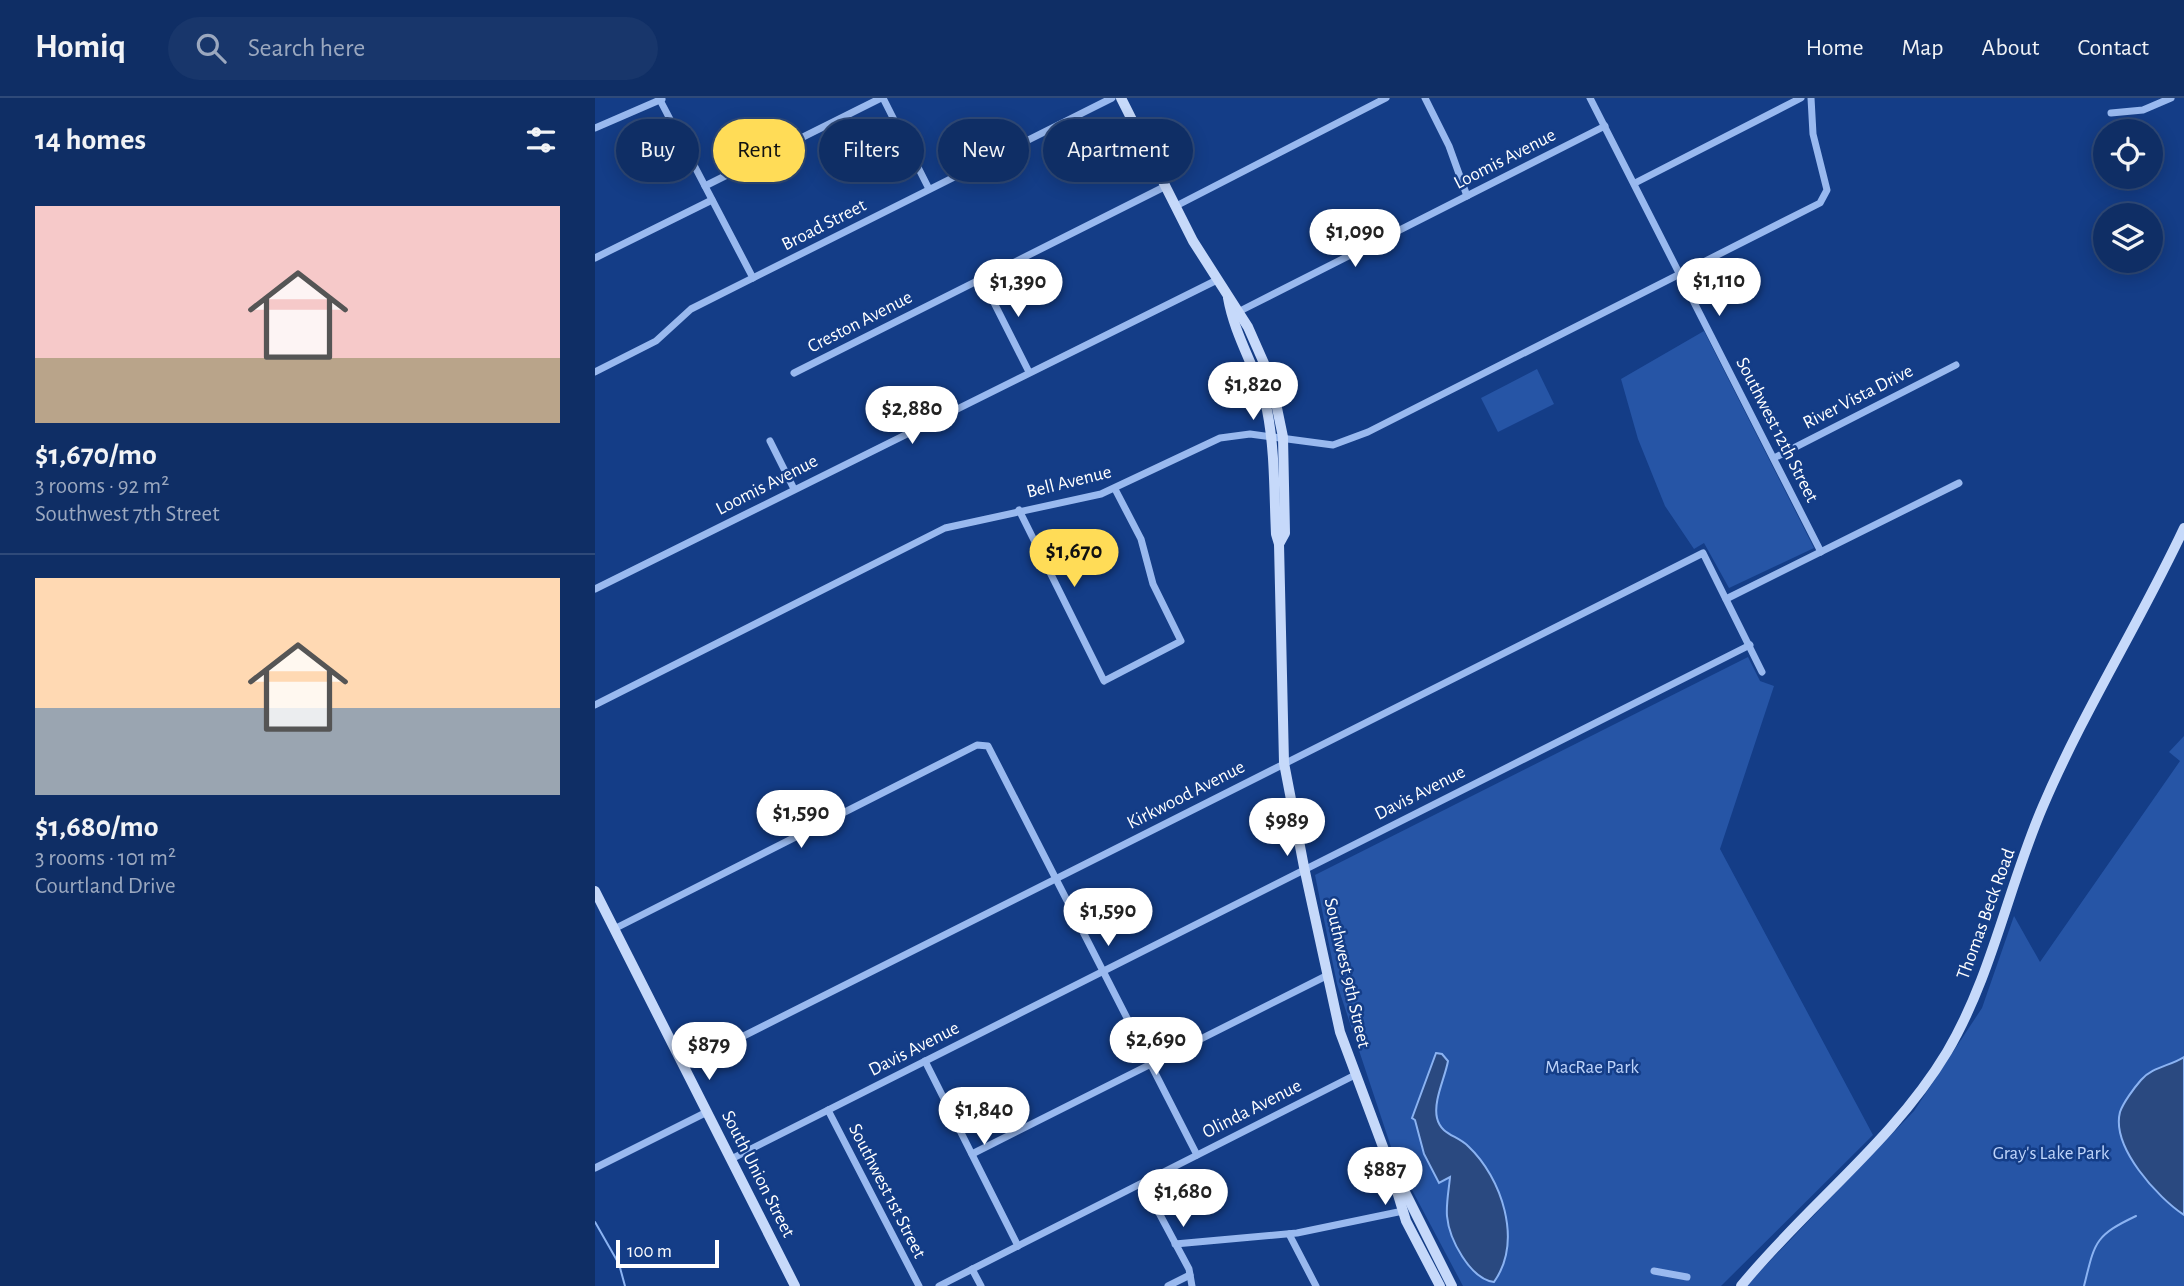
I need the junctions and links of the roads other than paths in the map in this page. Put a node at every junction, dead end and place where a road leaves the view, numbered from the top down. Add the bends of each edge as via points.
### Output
1 (882, 98) edge
2 (1112, 98) edge
3 (1121, 98) edge
4 (1387, 98) edge
5 (1425, 98) edge
6 (1590, 98) edge
7 (1801, 98) edge
8 (1811, 98) edge
9 (2171, 98) edge
10 (662, 99) edge
11 (2111, 113) dead end
12 (1605, 126) junction
13 (595, 128) edge
14 (1635, 183) junction
15 (705, 186) junction
16 (1166, 187) junction
17 (929, 190) junction
18 (1467, 196) junction
19 (712, 200) junction
20 (1176, 206) junction
21 (595, 258) edge
22 (1680, 273) junction
23 (753, 278) junction
24 (982, 279) junction
25 (1217, 280) junction
26 (1235, 314) junction
27 (1956, 365) dead end
28 (595, 372) edge
29 (1029, 372) junction
30 (794, 373) dead end
31 (1271, 436) junction
32 (1283, 437) junction
33 (770, 441) dead end
34 (1773, 458) junction
35 (1959, 482) dead end
36 (794, 489) junction
37 (1115, 489) junction
38 (1019, 510) junction
39 (2184, 528) edge
40 (1279, 544) junction
41 (1821, 552) junction
42 (595, 589) edge
43 (1726, 599) junction
44 (1750, 645) junction
45 (1762, 672) dead end
46 (595, 705) edge
47 (1284, 763) junction
48 (1305, 869) junction
49 (1056, 878) junction
50 (597, 898) edge
51 (614, 929) junction
52 (1104, 971) junction
53 (1328, 975) junction
54 (925, 1061) junction
55 (1151, 1064) junction
56 (684, 1066) junction
57 (1355, 1075) junction
58 (828, 1110) junction
59 (707, 1112) junction
60 (972, 1154) junction
61 (1197, 1155) junction
62 (1386, 1155) junction
63 (731, 1159) junction
64 (595, 1168) edge
65 (1143, 1182) junction
66 (1403, 1211) junction
67 (1289, 1234) junction
68 (1175, 1244) junction
69 (1018, 1246) junction
70 (1756, 1268) junction
71 (972, 1269) junction
72 (1654, 1271) dead end
73 (1190, 1275) junction
74 (1687, 1277) dead end
75 (1438, 1285) edge
76 (796, 1286) edge
77 (919, 1286) edge
78 (939, 1286) edge
79 (981, 1286) edge
80 (1168, 1286) edge
81 (1192, 1286) edge
82 (1315, 1286) edge
83 (1454, 1286) edge
84 (1734, 1286) edge
85 (1741, 1286) edge

1 - 15 street
1 - 17 street
2 - 17 street, Broad Street
3 - 16 main road, Southwest 9th Street
4 - 20 street
5 - 18 street
6 - 12 street, Southwest 12th Street
7 - 14 street
8 - 22 street, Bell Avenue via 1813,134 1827,190 1820,202
9 - 11 street via 2144,110
10 - 13 street
10 - 15 street
12 - 14 street, Southwest 12th Street
12 - 18 street, Loomis Avenue
14 - 22 street, Southwest 12th Street
15 - 19 street
16 - 20 main road, Southwest 9th Street
16 - 24 street, Creston Avenue
17 - 23 street, Broad Street
18 - 26 street, Loomis Avenue
19 - 21 street
19 - 23 street
20 - 25 main road, Southwest 9th Street
22 - 32 street, Bell Avenue via 1368,432 1333,445
22 - 34 street, Southwest 12th Street
23 - 28 street, Broad Street via 691,309 656,341
24 - 29 street
24 - 30 street, Creston Avenue
25 - 26 main road, Southwest 9th Street
25 - 29 street, Loomis Avenue
26 - 31 main road, Southwest 9th Street via 1260,386
26 - 32 main road, Southwest 9th Street via 1271,379
27 - 34 street, River Vista Drive
29 - 36 street, Loomis Avenue
31 - 32 street, Bell Avenue
31 - 37 street, Bell Avenue via 1240,434 1211,441
31 - 40 main road, Southwest 9th Street
32 - 40 main road, Southwest 9th Street via 1285,533
33 - 36 street
34 - 41 street, Southwest 12th Street
35 - 41 street
36 - 42 street, Loomis Avenue
37 - 38 street, Bell Avenue
37 - 38 street via 1181,640 1104,681
38 - 46 street, Bell Avenue via 945,528
39 - 70 main road, Thomas Beck Road via 2042,808 1988,963 1947,1052 1882,1138
40 - 47 main road, Southwest 9th Street
41 - 43 street
43 - 44 street
43 - 47 street, Kirkwood Avenue via 1703,553
44 - 45 street
44 - 48 street, Davis Avenue
47 - 48 main road, Southwest 9th Street
47 - 49 street, Kirkwood Avenue
48 - 52 street, Davis Avenue
48 - 53 main road, Southwest 9th Street
49 - 51 street via 988,746 977,745
49 - 52 street
49 - 56 street, Kirkwood Avenue
50 - 51 main road, South Union Street
51 - 56 main road, South Union Street
52 - 54 street, Davis Avenue
52 - 55 street
53 - 55 street
53 - 57 main road, Southwest 9th Street
54 - 58 street, Davis Avenue
54 - 60 street
55 - 60 street
55 - 61 street
56 - 59 main road, South Union Street
57 - 61 street, Olinda Avenue
57 - 62 main road, Southwest 9th Street
58 - 63 street, Davis Avenue
58 - 77 street, Southwest 1st Street
59 - 63 main road, South Union Street
59 - 64 street
60 - 69 street
61 - 65 street, Olinda Avenue
62 - 66 main road, Southwest 9th Street
62 - 83 main road, Southwest 9th Street
63 - 76 main road, South Union Street
65 - 68 street
65 - 69 street, Olinda Avenue
66 - 67 street
66 - 75 main road, Southwest 9th Street
67 - 68 street
67 - 82 street
68 - 73 street
69 - 71 street, Olinda Avenue
70 - 84 main road, Thomas Beck Road
70 - 85 main road, Thomas Beck Road
71 - 78 street, Olinda Avenue
71 - 79 street
72 - 74 street
73 - 80 street
73 - 81 street

